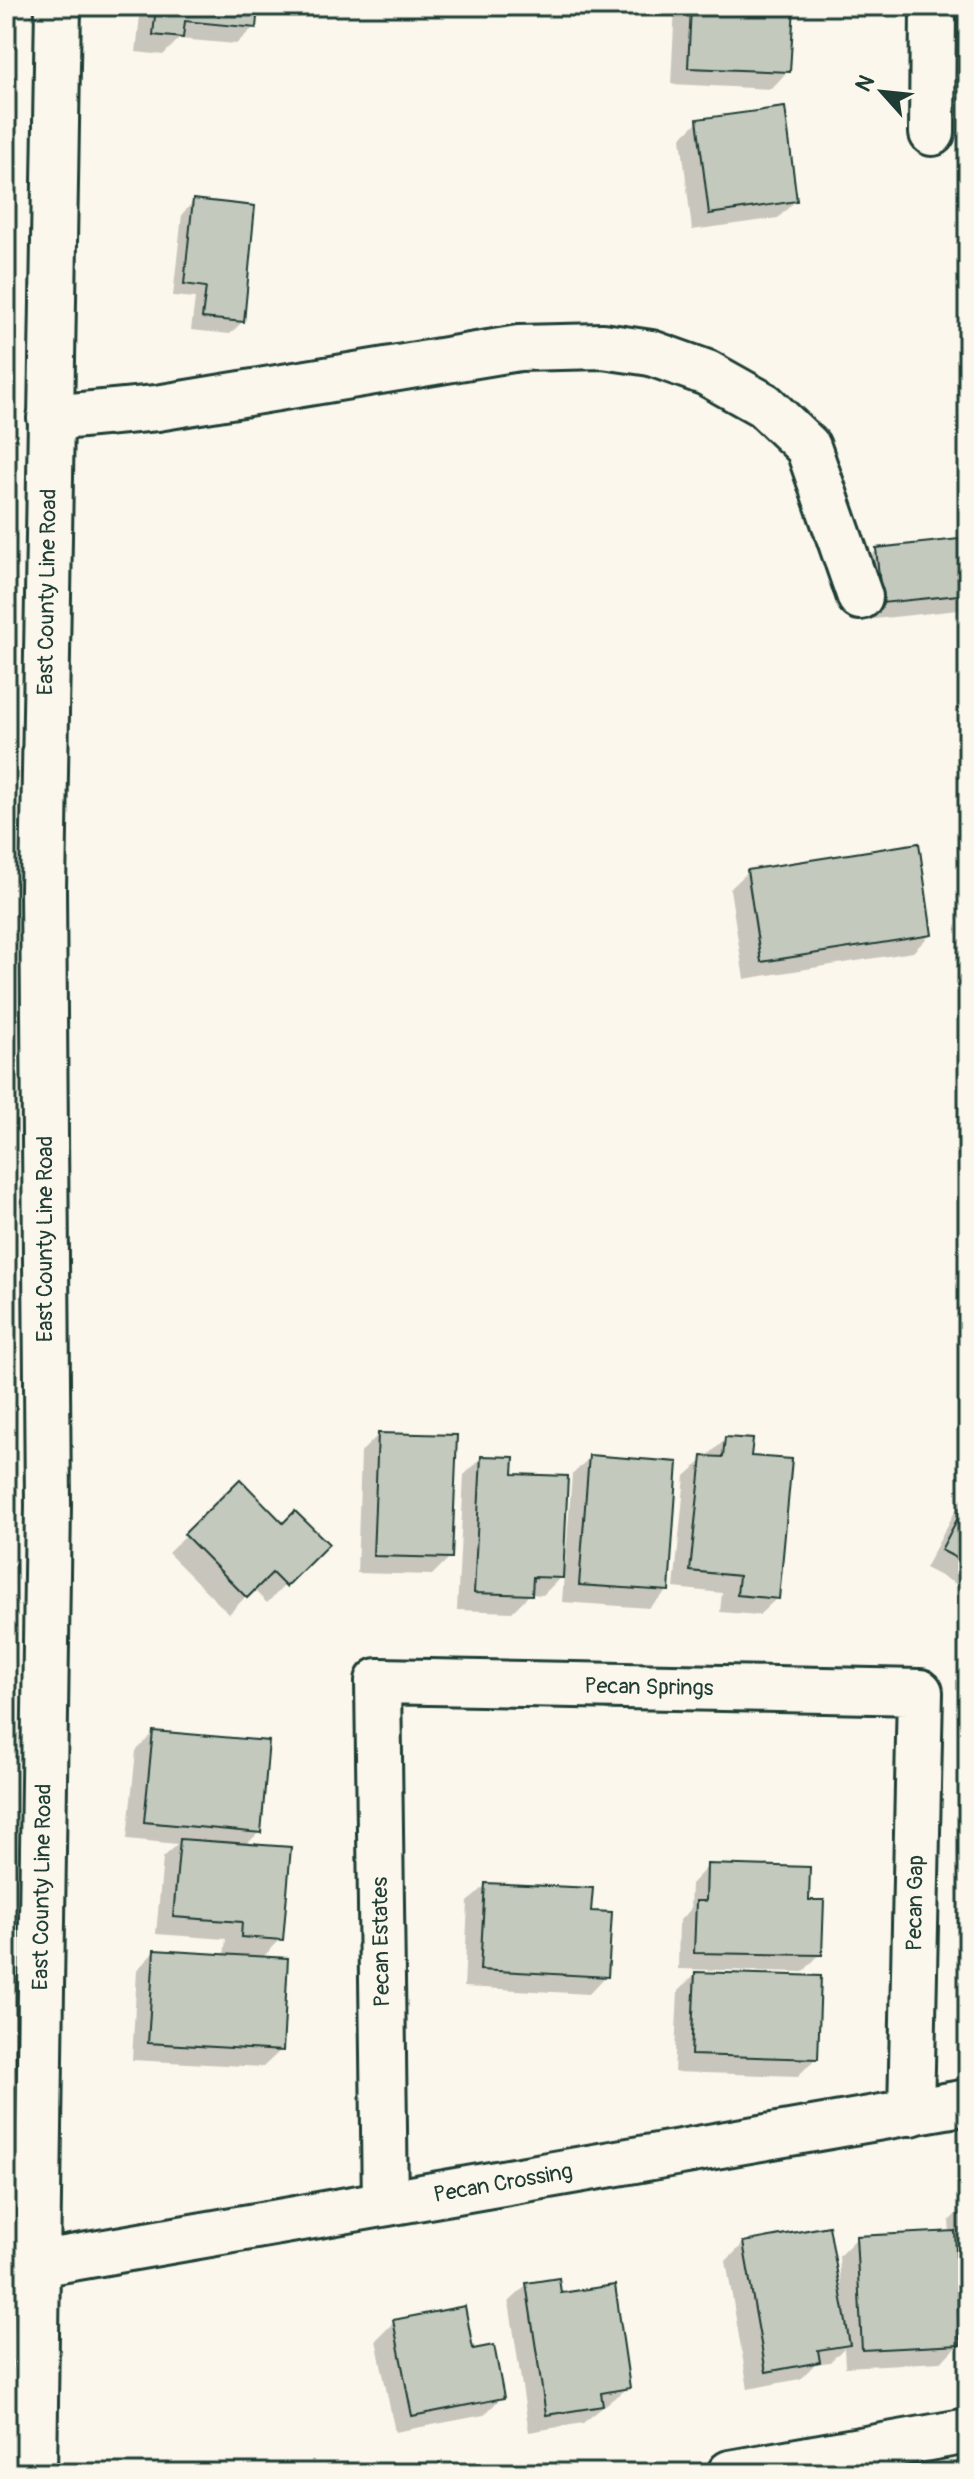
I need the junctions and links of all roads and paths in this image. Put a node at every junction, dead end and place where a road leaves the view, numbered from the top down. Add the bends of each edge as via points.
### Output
1 (58, 6) edge
2 (933, 6) edge
3 (932, 133) dead end
4 (50, 418) junction
5 (860, 597) dead end
6 (378, 1681) joint
7 (920, 1692) joint
8 (968, 2102) edge
9 (911, 2113) junction
10 (385, 2203) junction
11 (37, 2264) junction
12 (968, 2431) edge
13 (34, 2473) edge
14 (730, 2473) edge

1 - 4 street, East County Line Road
2 - 3 street
4 - 5 street via 157,408 519,348 603,346 651,353 707,373 764,405 808,447
4 - 11 street, East County Line Road via 43,890 48,1505
6 - 7 street, Pecan Springs
6 - 10 street, Pecan Estates
7 - 9 street, Pecan Gap
8 - 9 street, Pecan Crossing
9 - 10 street, Pecan Crossing
10 - 11 street, Pecan Crossing
11 - 13 street, East County Line Road
12 - 14 street

